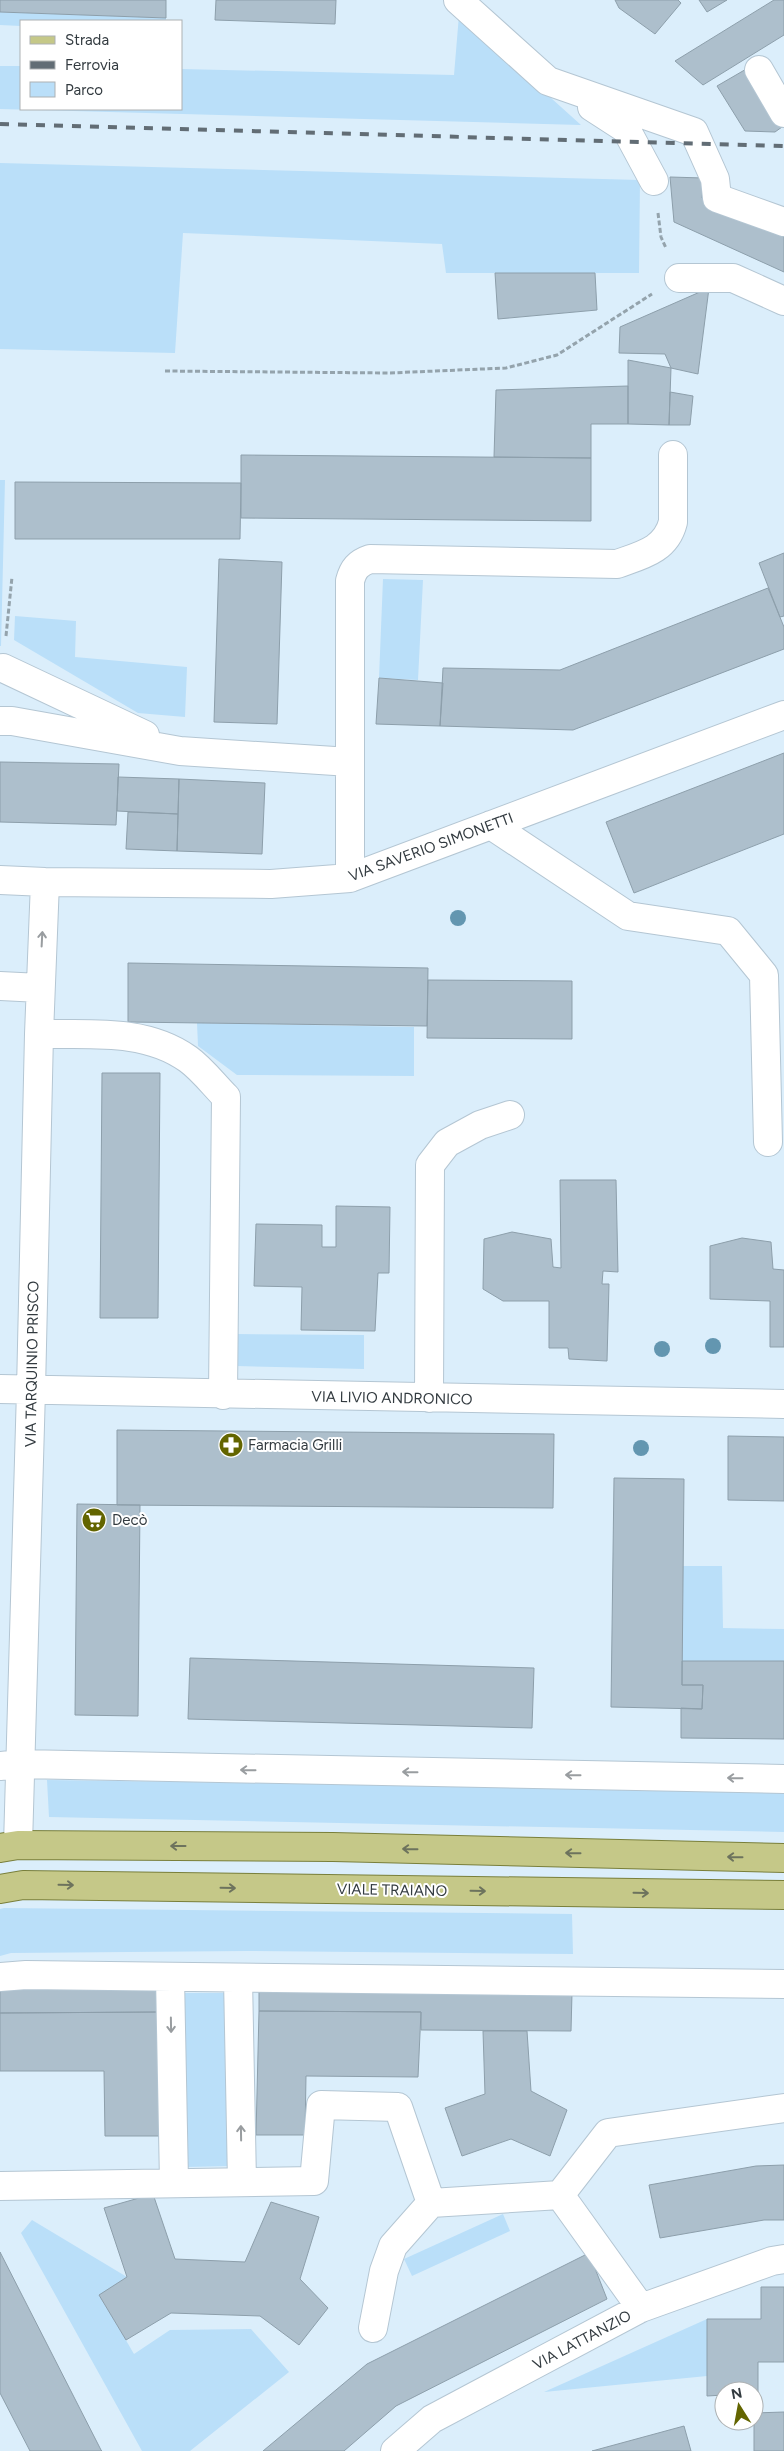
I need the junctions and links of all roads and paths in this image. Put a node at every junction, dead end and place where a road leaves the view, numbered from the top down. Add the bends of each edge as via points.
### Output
1 (458, 0) edge
2 (759, 70) dead end
3 (548, 80) junction
4 (784, 113) edge
5 (654, 180) joint
6 (784, 222) edge
7 (679, 278) junction
8 (784, 301) edge
9 (165, 371) dead end
10 (673, 455) dead end
11 (12, 577) dead end
12 (3, 668) joint
13 (784, 715) edge
14 (0, 721) edge
15 (180, 751) junction
16 (350, 762) junction
17 (491, 825) junction
18 (350, 878) junction
19 (0, 880) edge
20 (45, 882) junction
21 (0, 986) edge
22 (40, 988) junction
23 (39, 1034) junction
24 (510, 1115) dead end
25 (768, 1142) dead end
26 (0, 1389) edge
27 (32, 1390) junction
28 (223, 1395) junction
29 (429, 1398) junction
30 (784, 1404) edge
31 (10, 1765) edge
32 (784, 1779) edge
33 (9, 1847) edge
34 (784, 1858) edge
35 (11, 1887) edge
36 (784, 1896) edge
37 (0, 1977) edge
38 (170, 1977) junction
39 (238, 1978) junction
40 (784, 1984) edge
41 (784, 2108) edge
42 (174, 2182) junction
43 (242, 2182) junction
44 (0, 2186) edge
45 (560, 2195) junction
46 (431, 2203) junction
47 (784, 2259) edge
48 (641, 2308) junction
49 (373, 2328) dead end
50 (395, 2451) edge

1 - 3 street
2 - 4 street
3 - 5 street via 626,128
3 - 6 street via 694,132 715,179 717,198
5 - 7 path via 661,237
7 - 8 street via 733,278
7 - 9 path via 557,355 506,368 389,373
10 - 16 street via 671,530 658,548 638,557 617,564 370,559 358,566 350,582
11 - 12 path
12 - 15 street
13 - 17 street, VIA SAVERIO SIMONETTI
14 - 15 street
15 - 16 street
16 - 18 street
17 - 18 street, VIA SAVERIO SIMONETTI
17 - 25 street via 628,916 728,931 764,975
18 - 20 street, VIA SAVERIO SIMONETTI via 271,884
19 - 20 street, VIA SAVERIO SIMONETTI
22 -> 20 street, VIA TARQUINIO PRISCO
21 - 22 street
22 - 23 street, VIA TARQUINIO PRISCO
23 - 27 street, VIA TARQUINIO PRISCO
23 - 28 street via 126,1036 159,1042 189,1059 226,1097
24 - 29 street via 480,1125 447,1142 430,1165
26 - 27 street, VIA LIVIO ANDRONICO
27 - 28 street, VIA LIVIO ANDRONICO
27 - 31 street, VIA TARQUINIO PRISCO
28 - 29 street, VIA LIVIO ANDRONICO
29 - 30 street, VIA LIVIO ANDRONICO
32 -> 31 street
31 - 33 street, VIA TARQUINIO PRISCO
34 -> 33 main road via 342,1847
33 - 35 main road
35 -> 36 main road, VIALE TRAIANO
37 - 38 street
38 - 39 street
38 -> 42 street
39 - 40 street
43 -> 39 street
41 - 45 street via 608,2133
42 - 43 street
42 - 44 street
43 - 46 street via 314,2181 322,2104 398,2107
45 - 46 street
45 - 48 street
46 - 49 street via 393,2246 384,2271
47 - 48 street, VIA LATTANZIO via 772,2260
48 - 50 street, VIA LATTANZIO via 432,2420

